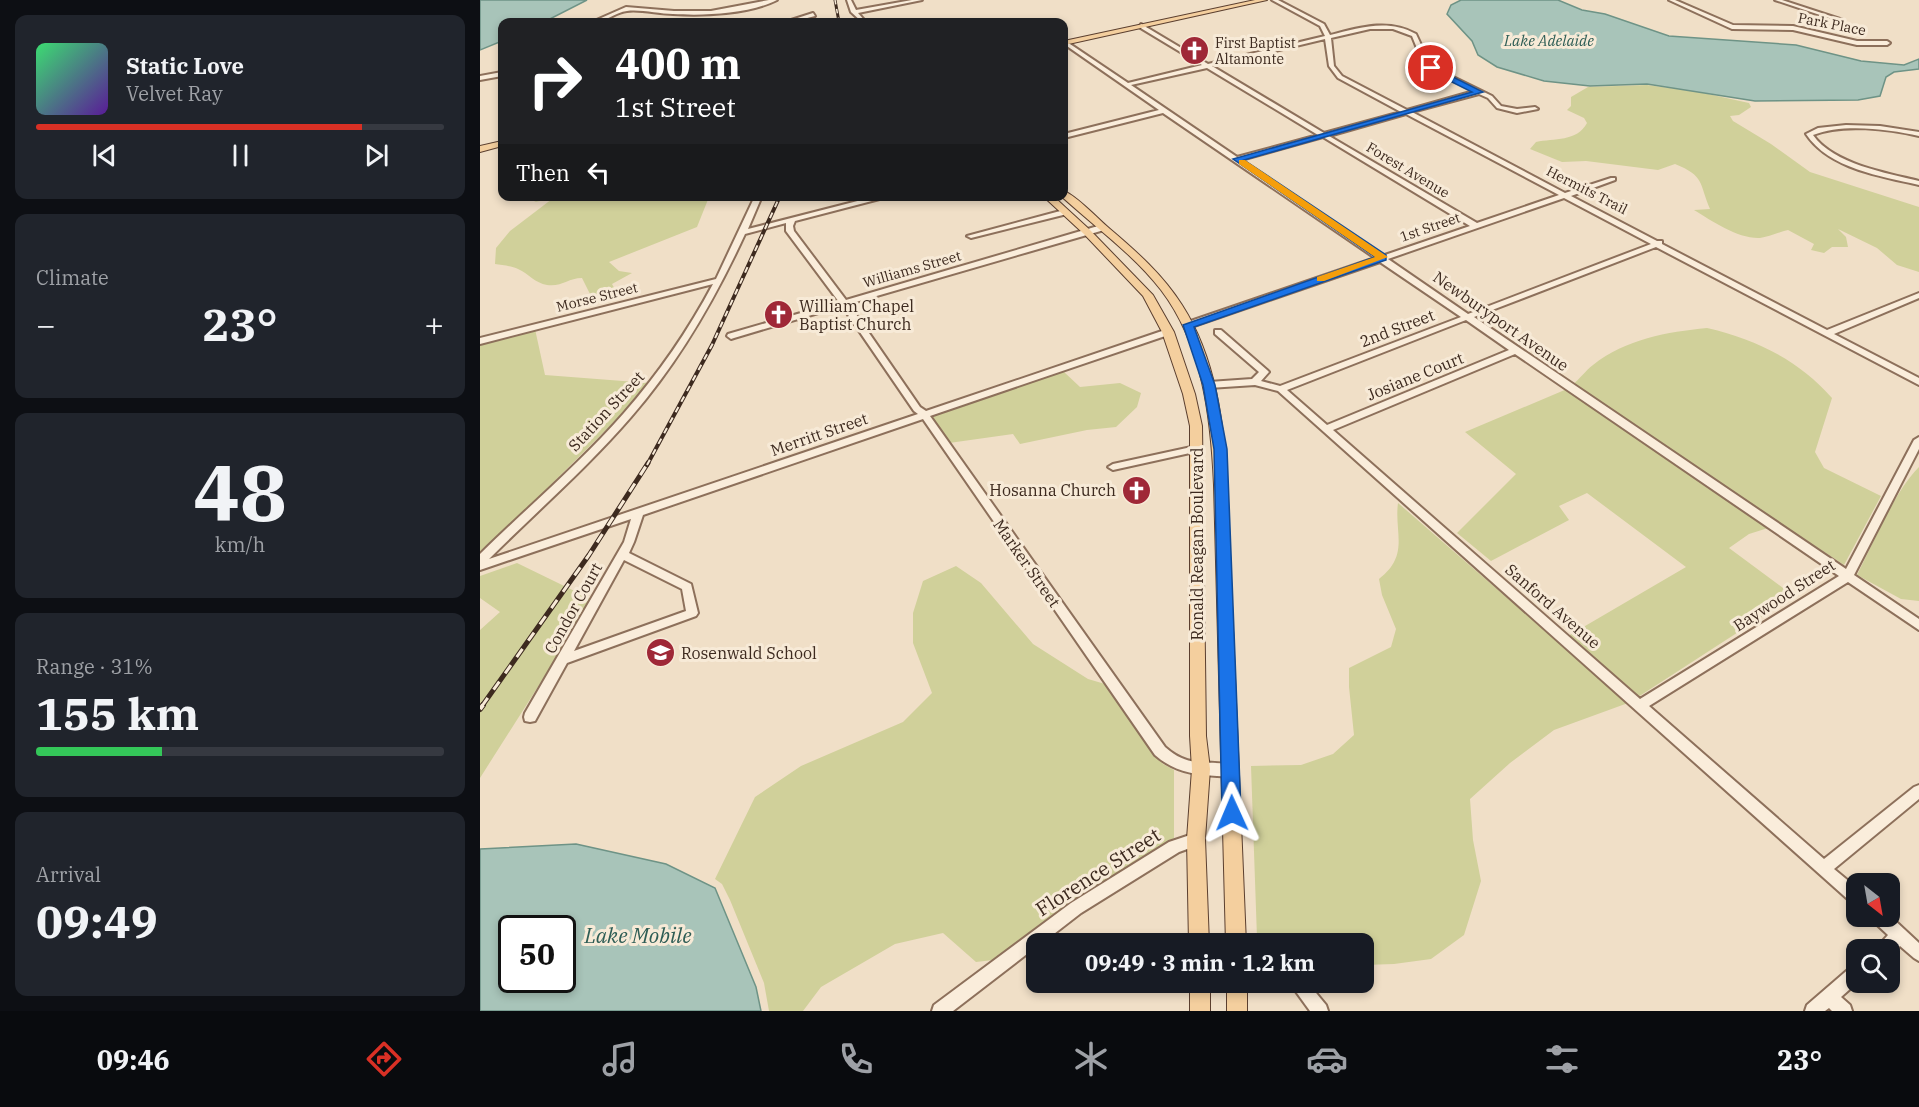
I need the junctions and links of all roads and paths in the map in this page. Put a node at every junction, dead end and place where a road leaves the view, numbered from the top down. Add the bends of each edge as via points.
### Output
1 (775, 0) edge
2 (849, 0) edge
3 (920, 0) edge
4 (1242, 0) edge
5 (1262, 0) edge
6 (1274, 0) edge
7 (1671, 0) edge
8 (1692, 0) edge
9 (1777, 0) edge
10 (1678, 3) junction
11 (854, 12) junction
12 (1174, 14) junction
13 (813, 15) dead end
14 (605, 18) edge
15 (802, 18) edge
16 (860, 18) edge
17 (1166, 20) junction
18 (1840, 20) dead end
19 (1322, 25) junction
20 (1141, 26) junction
21 (1356, 30) junction
22 (1328, 36) junction
23 (1068, 39) edge
24 (1068, 39) edge
25 (1068, 41) edge
26 (1887, 43) dead end
27 (1209, 66) junction
28 (498, 75) edge
29 (480, 78) edge
30 (1126, 85) junction
31 (1479, 92) junction
32 (1535, 109) dead end
33 (1164, 111) junction
34 (1406, 112) junction
35 (1919, 126) edge
36 (1907, 130) junction
37 (1919, 134) edge
38 (1068, 135) edge
39 (1325, 135) junction
40 (480, 149) edge
41 (498, 149) edge
42 (498, 150) edge
43 (480, 155) edge
44 (1237, 159) junction
45 (1612, 179) dead end
46 (1919, 183) edge
47 (1566, 195) junction
48 (1068, 198) edge
49 (757, 201) edge
50 (869, 201) edge
51 (1052, 201) edge
52 (1064, 212) junction
53 (791, 221) junction
54 (1476, 226) junction
55 (1101, 228) junction
56 (743, 232) junction
57 (1087, 232) junction
58 (971, 236) dead end
59 (1659, 243) junction
60 (1383, 257) junction
61 (720, 279) junction
62 (1919, 295) edge
63 (844, 303) junction
64 (1468, 317) junction
65 (1188, 325) junction
66 (1168, 332) junction
67 (1218, 332) dead end
68 (1828, 333) junction
69 (731, 336) dead end
70 (480, 341) edge
71 (1516, 350) junction
72 (1255, 382) junction
73 (1919, 382) edge
74 (1209, 385) junction
75 (1281, 389) junction
76 (924, 414) junction
77 (1326, 429) junction
78 (1919, 440) edge
79 (1196, 449) junction
80 (1113, 467) dead end
81 (638, 512) junction
82 (622, 554) junction
83 (480, 561) edge
84 (480, 566) edge
85 (1847, 576) junction
86 (1919, 625) edge
87 (562, 660) junction
88 (1639, 706) junction
89 (530, 717) dead end
90 (1201, 768) junction
91 (1231, 771) junction
92 (1919, 791) edge
93 (1196, 839) junction
94 (1824, 868) junction
95 (1846, 888) edge
96 (1890, 927) edge
97 (1199, 933) edge
98 (1236, 933) edge
99 (1899, 936) junction
100 (1896, 939) edge
101 (1919, 953) edge
102 (1846, 982) edge
103 (1200, 993) edge
104 (1237, 993) edge
105 (1306, 993) edge
106 (1829, 997) junction
107 (940, 1011) edge
108 (1200, 1011) edge
109 (1237, 1011) edge
110 (1320, 1011) edge
111 (1813, 1011) edge
112 (1844, 1011) edge

1 - 14 street via 711,13 626,9
2 - 11 street
3 - 11 street
4 - 12 main road
5 - 17 main road
6 - 19 street
7 - 10 street, Park Place
8 - 10 street
9 - 18 street
10 - 26 street, Park Place via 1732,27 1793,28 1857,43
11 - 16 street
12 - 17 main road
12 - 23 main road
13 - 15 street
17 - 20 main road
19 - 21 street
19 - 22 street, Hermits Trail
20 - 24 main road
20 - 27 street, Forest Avenue
21 - 22 street
21 - 31 street via 1387,26 1403,29 1414,35 1431,68
22 - 27 street
22 - 34 street, Hermits Trail via 1331,68 1335,73
25 - 30 street, Newburyport Avenue
27 - 30 street
27 - 39 street, Forest Avenue
28 - 29 street
30 - 33 street, Newburyport Avenue
31 - 32 street via 1506,110
31 - 34 street
33 - 38 street
33 - 44 street, Newburyport Avenue
34 - 39 street
34 - 47 street, Hermits Trail
35 - 36 street
36 - 37 street
36 - 46 street via 1869,127 1809,134 1814,142 1845,162
39 - 44 street
39 - 54 street, Forest Avenue
40 - 41 main road
42 - 43 main road
44 - 60 street, Newburyport Avenue
45 - 47 street, 1st Street
47 - 54 street, 1st Street
47 - 59 street, Hermits Trail
48 - 55 main road, Ronald Reagan Boulevard
49 - 56 street, Station Street
50 - 53 street
51 - 52 main road, Ronald Reagan Boulevard
52 - 57 main road, Ronald Reagan Boulevard
52 - 58 street
53 - 56 street
53 - 63 street, Marker Street via 790,231
54 - 60 street, 1st Street
55 - 57 street, Williams Street
55 - 65 main road, Ronald Reagan Boulevard via 1148,270
56 - 61 street, Station Street
57 - 63 street, Williams Street
57 - 66 main road, Ronald Reagan Boulevard via 1148,295
59 - 64 street, 2nd Street
59 - 68 street, Hermits Trail
60 - 64 street, Newburyport Avenue
60 - 65 street, 1st Street
61 - 70 street, Morse Street
61 - 83 street, Station Street via 697,321 643,397
62 - 68 street
63 - 69 street, Williams Street
63 - 76 street, Marker Street
64 - 71 street, Newburyport Avenue
64 - 75 street, 2nd Street
65 - 66 main road
65 - 74 main road, Ronald Reagan Boulevard
66 - 76 street, Merritt Street
66 - 79 main road, Ronald Reagan Boulevard via 1189,394
67 - 72 street via 1264,372
68 - 73 street, Hermits Trail
71 - 77 street, Josiane Court
71 - 85 street, Newburyport Avenue
72 - 74 street, Sanford Avenue
72 - 75 street, Sanford Avenue
74 - 91 main road, Ronald Reagan Boulevard via 1220,449
75 - 77 street, Sanford Avenue
76 - 81 street, Merritt Street
76 - 90 street, Marker Street via 1160,751 1174,763
77 - 88 street, Sanford Avenue
78 - 85 street, Baywood Street
79 - 80 street
79 - 90 main road, Ronald Reagan Boulevard
81 - 82 street, Condor Court
81 - 84 street, Merritt Street
82 - 87 street, Condor Court
82 - 87 street via 687,588 692,613
85 - 86 street, Newburyport Avenue
85 - 88 street, Baywood Street
87 - 89 street, Condor Court
88 - 94 street, Sanford Avenue
90 - 91 street, Marker Street
90 - 93 main road, Ronald Reagan Boulevard
91 - 98 main road, Ronald Reagan Boulevard
92 - 94 street
93 - 97 main road, Ronald Reagan Boulevard
93 - 107 street, Florence Street via 1174,847 1076,908
94 - 95 street, Sanford Avenue
96 - 99 street
99 - 100 street
99 - 101 street
102 - 106 street
103 - 108 main road
104 - 109 main road
105 - 110 street
106 - 111 street
106 - 112 street

